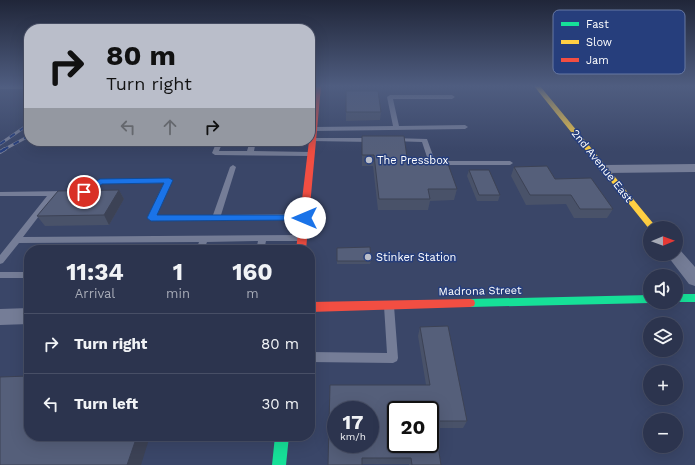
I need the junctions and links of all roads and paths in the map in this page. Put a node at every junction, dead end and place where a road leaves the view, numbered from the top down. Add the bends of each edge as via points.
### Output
1 (392, 108) edge
2 (555, 108) edge
3 (465, 127) dead end
4 (396, 128) junction
5 (315, 129) edge
6 (315, 140) edge
7 (380, 140) edge
8 (388, 140) edge
9 (218, 146) edge
10 (252, 146) edge
11 (312, 146) edge
12 (250, 153) junction
13 (311, 154) junction
14 (510, 163) dead end
15 (233, 167) dead end
16 (695, 168) edge
17 (605, 169) junction
18 (53, 193) junction
19 (0, 194) edge
20 (216, 218) junction
21 (305, 218) junction
22 (647, 221) edge
23 (302, 238) junction
24 (204, 239) junction
25 (262, 239) junction
26 (16, 240) junction
27 (202, 245) edge
28 (261, 245) edge
29 (301, 245) edge
30 (0, 261) edge
31 (680, 261) edge
32 (0, 275) edge
33 (24, 275) edge
34 (695, 280) edge
35 (683, 298) edge
36 (695, 298) edge
37 (643, 299) edge
38 (389, 305) junction
39 (315, 307) edge
40 (24, 316) edge
41 (0, 317) edge
42 (315, 357) edge
43 (281, 441) edge
44 (279, 465) edge

1 - 4 lane
2 - 17 street, 2nd Avenue East
3 - 4 lane
4 - 5 lane
6 - 7 lane
8 - 14 lane via 425,140 432,163
9 - 12 lane via 215,153
10 - 12 lane
11 - 13 street
12 - 13 lane
13 - 21 street
15 - 20 lane
16 - 17 street
17 - 22 street, 2nd Avenue East
18 - 19 lane
18 - 20 lane via 84,192 100,182 169,180 151,218
18 - 26 lane
20 - 21 lane
21 - 23 street
23 - 25 lane
23 - 29 street
24 - 25 lane
24 - 26 lane
24 - 27 lane
25 - 28 lane
26 - 30 lane
31 - 34 street
32 - 33 lane
35 - 36 street
37 - 38 street, Madrona Street
38 - 39 street, Madrona Street
38 - 42 lane via 393,358
40 - 41 street
43 - 44 street

